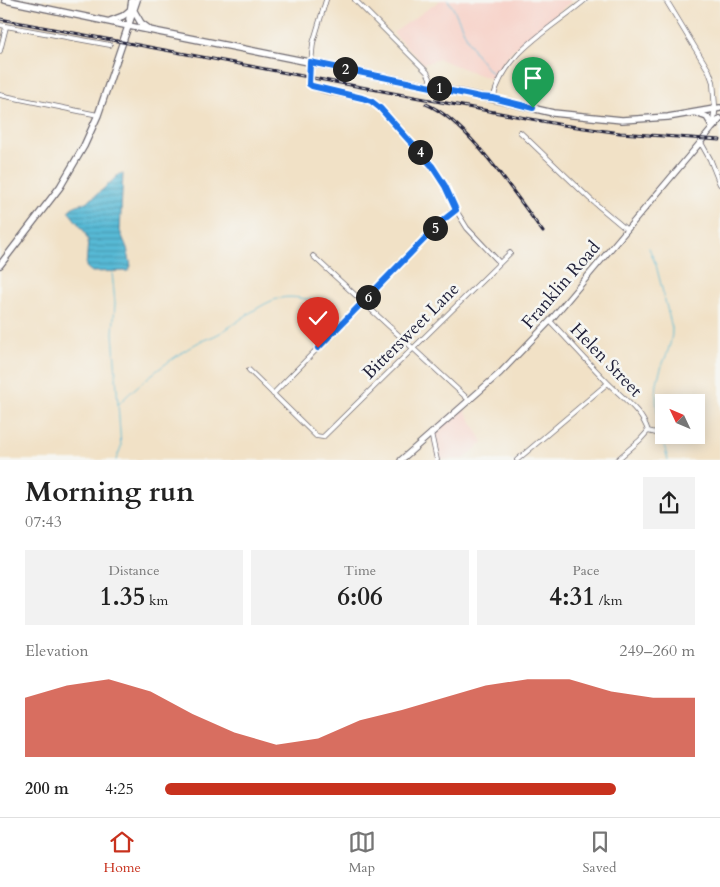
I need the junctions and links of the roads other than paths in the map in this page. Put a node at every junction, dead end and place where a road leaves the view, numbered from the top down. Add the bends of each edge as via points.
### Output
1 (5, 0) edge
2 (132, 0) edge
3 (137, 0) edge
4 (326, 0) edge
5 (355, 0) edge
6 (585, 0) edge
7 (666, 0) edge
8 (132, 11) junction
9 (107, 22) junction
10 (0, 25) edge
11 (128, 26) junction
12 (6, 27) junction
13 (151, 31) junction
14 (110, 45) dead end
15 (0, 52) edge
16 (310, 62) junction
17 (429, 86) junction
18 (0, 95) edge
19 (493, 98) junction
20 (718, 108) edge
21 (696, 113) junction
22 (98, 115) junction
23 (720, 119) edge
24 (713, 127) junction
25 (520, 132) dead end
26 (701, 143) junction
27 (720, 184) edge
28 (456, 210) junction
29 (627, 230) junction
30 (510, 253) dead end
31 (313, 256) dead end
32 (500, 263) junction
33 (0, 265) edge
34 (362, 302) junction
35 (550, 321) junction
36 (414, 349) junction
37 (249, 370) dead end
38 (608, 383) junction
39 (273, 394) junction
40 (469, 400) junction
41 (648, 431) junction
42 (431, 433) junction
43 (655, 433) edge
44 (401, 460) edge
45 (438, 460) edge
46 (517, 460) edge
47 (617, 460) edge

1 - 9 main road
2 - 8 main road
3 - 8 main road
4 - 16 street
5 - 17 street via 427,72
6 - 19 street via 519,53 501,76
7 - 20 street via 709,71
8 - 9 main road
8 - 11 main road
8 - 13 main road
9 - 11 main road
10 - 12 street
11 - 13 main road
11 - 22 main road
12 - 14 street
12 - 15 street
13 - 16 main road
16 - 17 main road
16 - 28 street via 309,84 312,86 362,98 380,108 432,166
17 - 19 main road
18 - 22 street
19 - 21 main road via 553,113 622,120
20 - 21 main road
20 - 24 main road
21 - 24 main road via 707,118
22 - 33 main road via 60,187
23 - 24 main road
24 - 26 main road, Franklin Road
25 - 29 street
26 - 27 street
26 - 29 main road, Franklin Road
28 - 32 street via 472,234
28 - 34 street
29 - 35 main road, Franklin Road
30 - 32 street, Bittersweet Lane
31 - 34 street
32 - 36 street, Bittersweet Lane
34 - 36 street
34 - 39 street
35 - 38 street, Helen Street
35 - 40 main road, Franklin Road
36 - 39 street, Bittersweet Lane via 323,437 316,436
36 - 40 street
37 - 39 street
38 - 41 street, Helen Street via 645,422
38 - 46 street
40 - 42 main road, Franklin Road
41 - 43 street
41 - 47 street
42 - 44 main road, Franklin Road
42 - 45 street

